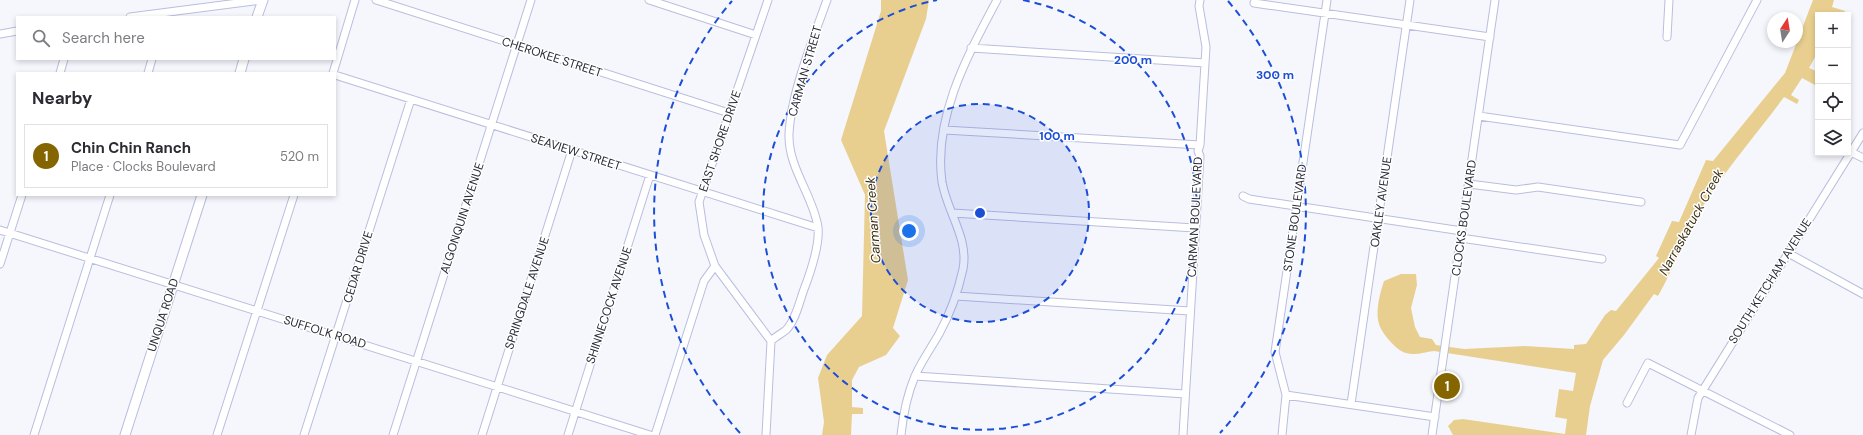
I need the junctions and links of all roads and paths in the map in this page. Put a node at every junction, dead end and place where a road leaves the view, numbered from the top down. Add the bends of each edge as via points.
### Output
1 (262, 0) edge
2 (355, 0) edge
3 (376, 0) edge
4 (531, 0) edge
5 (649, 0) edge
6 (768, 0) edge
7 (827, 0) edge
8 (997, 0) edge
9 (1200, 0) edge
10 (1327, 0) edge
11 (1410, 0) edge
12 (1495, 0) edge
13 (1669, 0) edge
14 (1757, 0) edge
15 (1254, 3) dead end
16 (1325, 12) junction
17 (166, 15) edge
18 (148, 16) edge
19 (257, 16) edge
20 (1406, 24) junction
21 (16, 32) edge
22 (0, 34) edge
23 (756, 35) junction
24 (1490, 37) junction
25 (1667, 37) dead end
26 (516, 46) junction
27 (971, 48) junction
28 (64, 60) edge
29 (152, 60) edge
30 (244, 60) edge
31 (1204, 63) junction
32 (60, 72) edge
33 (148, 72) edge
34 (240, 72) edge
35 (333, 72) edge
36 (336, 75) edge
37 (411, 99) junction
38 (729, 113) junction
39 (1479, 116) junction
40 (491, 125) junction
41 (944, 130) junction
42 (1863, 133) edge
43 (1200, 145) junction
44 (572, 150) junction
45 (1851, 152) joint
46 (1849, 156) edge
47 (1863, 158) edge
48 (650, 175) junction
49 (1469, 184) junction
50 (702, 191) junction
51 (22, 196) edge
52 (110, 196) edge
53 (202, 196) edge
54 (294, 196) edge
55 (1243, 196) dead end
56 (1641, 202) dead end
57 (1296, 206) junction
58 (952, 213) junction
59 (1378, 218) junction
60 (818, 228) junction
61 (1195, 228) junction
62 (0, 230) edge
63 (10, 233) junction
64 (1462, 234) junction
65 (1788, 253) junction
66 (90, 258) junction
67 (1602, 259) dead end
68 (0, 264) edge
69 (715, 266) junction
70 (173, 284) junction
71 (1863, 294) edge
72 (956, 296) junction
73 (257, 311) junction
74 (1190, 311) junction
75 (336, 336) junction
76 (770, 341) junction
77 (416, 361) junction
78 (915, 376) junction
79 (497, 387) junction
80 (1702, 390) junction
81 (1185, 394) junction
82 (1286, 395) junction
83 (1627, 403) dead end
84 (1352, 404) junction
85 (576, 412) junction
86 (1435, 417) junction
87 (34, 435) edge
88 (125, 435) edge
89 (217, 435) edge
90 (304, 435) edge
91 (393, 435) edge
92 (482, 435) edge
93 (568, 435) edge
94 (650, 435) edge
95 (655, 435) edge
96 (766, 435) edge
97 (901, 435) edge
98 (1183, 435) edge
99 (1282, 435) edge
100 (1432, 435) edge
101 (1691, 435) edge
102 (1790, 435) edge

1 - 17 street
1 - 19 street
2 - 35 street
3 - 26 street, CHEROKEE STREET
4 - 26 street, ALGONQUIN AVENUE
5 - 23 street
6 - 23 street, EAST SHORE DRIVE
7 - 60 street, CARMAN STREET via 794,102 789,136 792,158
8 - 27 street
9 - 31 street, CARMAN BOULEVARD via 1206,47
10 - 16 street, STONE BOULEVARD
11 - 20 street, OAKLEY AVENUE
12 - 24 street, CLOCKS BOULEVARD
13 - 25 street
14 - 39 street via 1680,146
15 - 16 street
16 - 20 street
16 - 57 street, STONE BOULEVARD
17 - 18 street
20 - 24 street
20 - 59 street, OAKLEY AVENUE
21 - 22 street
23 - 38 street, EAST SHORE DRIVE
24 - 39 street, CLOCKS BOULEVARD
26 - 38 street, CHEROKEE STREET
26 - 40 street, ALGONQUIN AVENUE
27 - 31 street
27 - 41 street via 953,94
28 - 32 street
29 - 33 street
30 - 34 street
31 - 43 street, CARMAN BOULEVARD
36 - 37 street, SEAVIEW STREET
37 - 40 street, SEAVIEW STREET
37 - 75 street, CEDAR DRIVE
38 - 50 street, EAST SHORE DRIVE
39 - 49 street, CLOCKS BOULEVARD
40 - 44 street, SEAVIEW STREET
40 - 77 street, ALGONQUIN AVENUE
41 - 43 street
41 - 58 street via 942,183
42 - 45 street, SOUTH KETCHAM AVENUE
43 - 61 street, CARMAN BOULEVARD
44 - 48 street, SEAVIEW STREET
44 - 79 street, SPRINGDALE AVENUE
45 - 47 street
46 - 65 street, SOUTH KETCHAM AVENUE
48 - 50 street, SEAVIEW STREET
48 - 85 street, SHINNECOCK AVENUE
49 - 56 street via 1516,190 1538,187
49 - 64 street, CLOCKS BOULEVARD
50 - 60 street, SEAVIEW STREET
50 - 69 street, EAST SHORE DRIVE via 699,202 704,235
51 - 63 street
52 - 66 street
53 - 70 street, UNQUA ROAD
54 - 73 street
55 - 57 street
57 - 59 street
57 - 82 street, STONE BOULEVARD via 1275,352
58 - 61 street
58 - 72 street via 963,250 963,268
59 - 64 street
59 - 84 street, OAKLEY AVENUE
60 - 76 street, CARMAN STREET via 810,273 791,323 786,330
61 - 74 street, CARMAN BOULEVARD
62 - 63 street, SUFFOLK ROAD
63 - 66 street, SUFFOLK ROAD
63 - 68 street
64 - 67 street
64 - 86 street, CLOCKS BOULEVARD
65 - 71 street
65 - 80 street, SOUTH KETCHAM AVENUE
66 - 70 street, SUFFOLK ROAD
66 - 87 street
69 - 76 street, EAST SHORE DRIVE
69 - 95 street via 704,281
70 - 73 street, SUFFOLK ROAD
70 - 88 street, UNQUA ROAD
72 - 74 street
72 - 78 street via 939,334
73 - 75 street, SUFFOLK ROAD
73 - 89 street
74 - 81 street, CARMAN BOULEVARD
75 - 77 street, SUFFOLK ROAD
75 - 90 street, CEDAR DRIVE
76 - 96 street
77 - 79 street, SUFFOLK ROAD
77 - 91 street, ALGONQUIN AVENUE
78 - 81 street
78 - 97 street
79 - 85 street, SUFFOLK ROAD
79 - 92 street, SPRINGDALE AVENUE
80 - 83 street via 1648,363
80 - 101 street, SOUTH KETCHAM AVENUE via 1696,404
80 - 102 street
81 - 98 street, CARMAN BOULEVARD
82 - 84 street
82 - 99 street, STONE BOULEVARD
84 - 86 street
85 - 93 street, SHINNECOCK AVENUE
85 - 94 street, SUFFOLK ROAD
86 - 100 street, CLOCKS BOULEVARD

